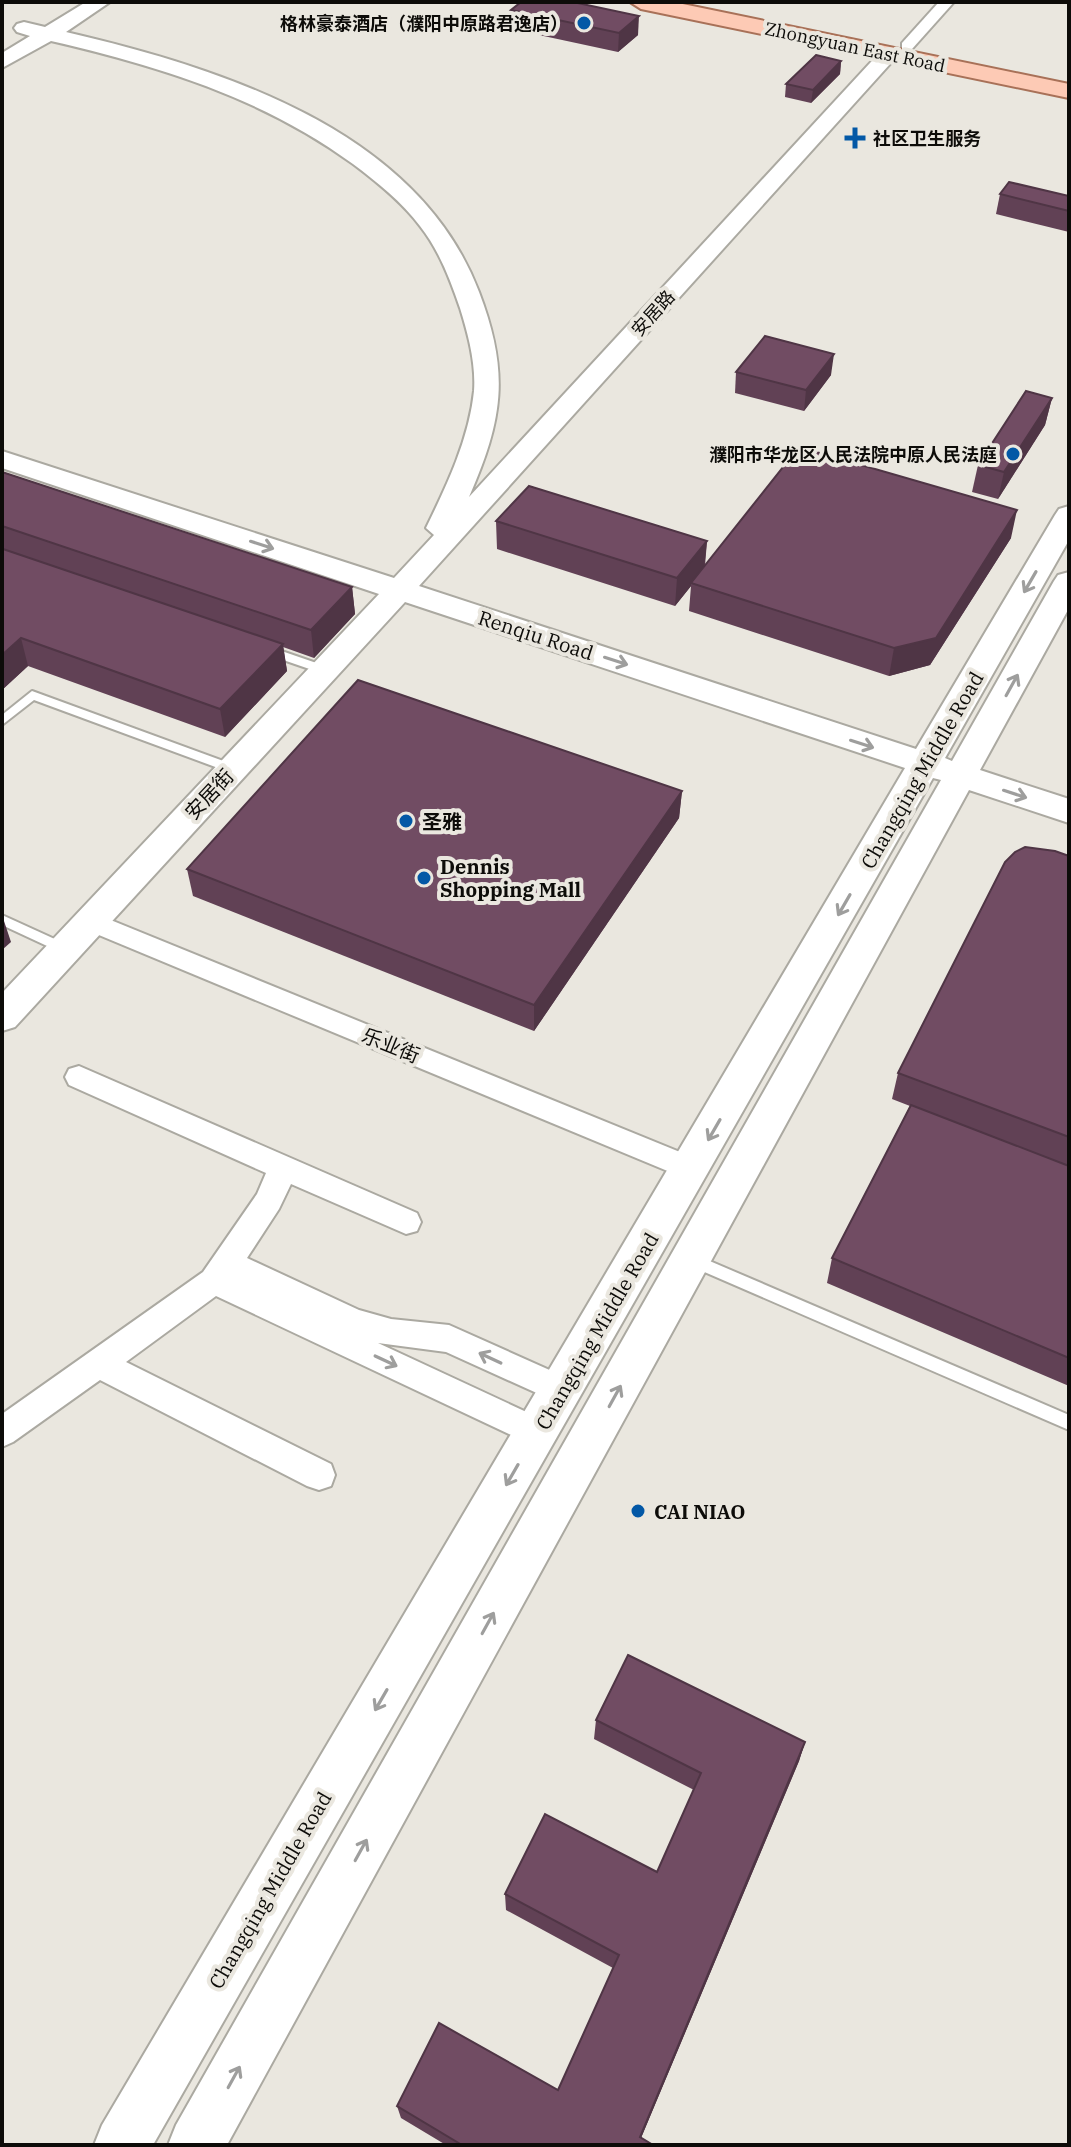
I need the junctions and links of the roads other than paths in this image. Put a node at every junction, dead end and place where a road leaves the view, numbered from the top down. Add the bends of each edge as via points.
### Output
1 (67, 2) edge
2 (100, 2) edge
3 (641, 2) edge
4 (694, 2) edge
5 (947, 2) edge
6 (36, 31) junction
7 (2, 41) edge
8 (898, 50) junction
9 (2, 62) edge
10 (1069, 80) edge
11 (1069, 91) edge
12 (2, 438) edge
13 (2, 459) edge
14 (1069, 515) edge
15 (408, 580) junction
16 (1069, 581) edge
17 (251, 645) edge
18 (324, 670) junction
19 (2, 721) edge
20 (950, 759) junction
21 (233, 769) junction
22 (1069, 784) edge
23 (1069, 811) edge
24 (2, 920) edge
25 (91, 921) junction
26 (66, 949) junction
27 (2, 1017) edge
28 (79, 1077) dead end
29 (283, 1168) junction
30 (692, 1169) junction
31 (406, 1222) dead end
32 (691, 1259) junction
33 (221, 1272) junction
34 (100, 1364) junction
35 (561, 1390) junction
36 (1069, 1423) edge
37 (2, 1432) edge
38 (537, 1432) junction
39 (319, 1475) dead end
40 (122, 2145) edge
41 (196, 2145) edge

1 - 6 street
2 - 6 street
3 - 8 main road, Zhongyuan East Road
4 - 8 main road, Zhongyuan East Road
5 - 8 street
6 - 7 street
6 - 9 street
6 - 15 street via 184,70 300,119 418,208 440,237 458,268 478,327 487,388 483,419 459,488
8 - 10 main road, Zhongyuan East Road
8 - 11 main road, Zhongyuan East Road
8 - 15 street, 安居路
12 - 15 street, Renqiu Road
13 -> 15 street, Renqiu Road
14 -> 20 street, Changqing Middle Road
15 - 18 street, 安居街
15 - 20 street, Renqiu Road
20 -> 16 street, Changqing Middle Road
17 - 18 lane
18 - 21 street, 安居街
19 - 21 lane via 32,695
20 - 22 street, Renqiu Road
20 -> 23 street, Renqiu Road
20 -> 30 street, Changqing Middle Road
20 - 32 street, Changqing Middle Road
21 - 25 street, 安居街
24 - 26 lane
25 - 26 street, 安居街
25 - 30 street, 乐业街
26 - 27 street, 安居街
28 - 29 street
29 - 31 street
29 - 33 street via 269,1200
30 - 35 street, Changqing Middle Road
32 - 36 lane
41 -> 32 street, Changqing Middle Road
33 - 34 street
35 -> 33 street via 449,1339 391,1333 352,1322
33 -> 38 street
34 - 37 street
34 - 39 street
35 - 38 street, Changqing Middle Road
38 -> 40 street, Changqing Middle Road

